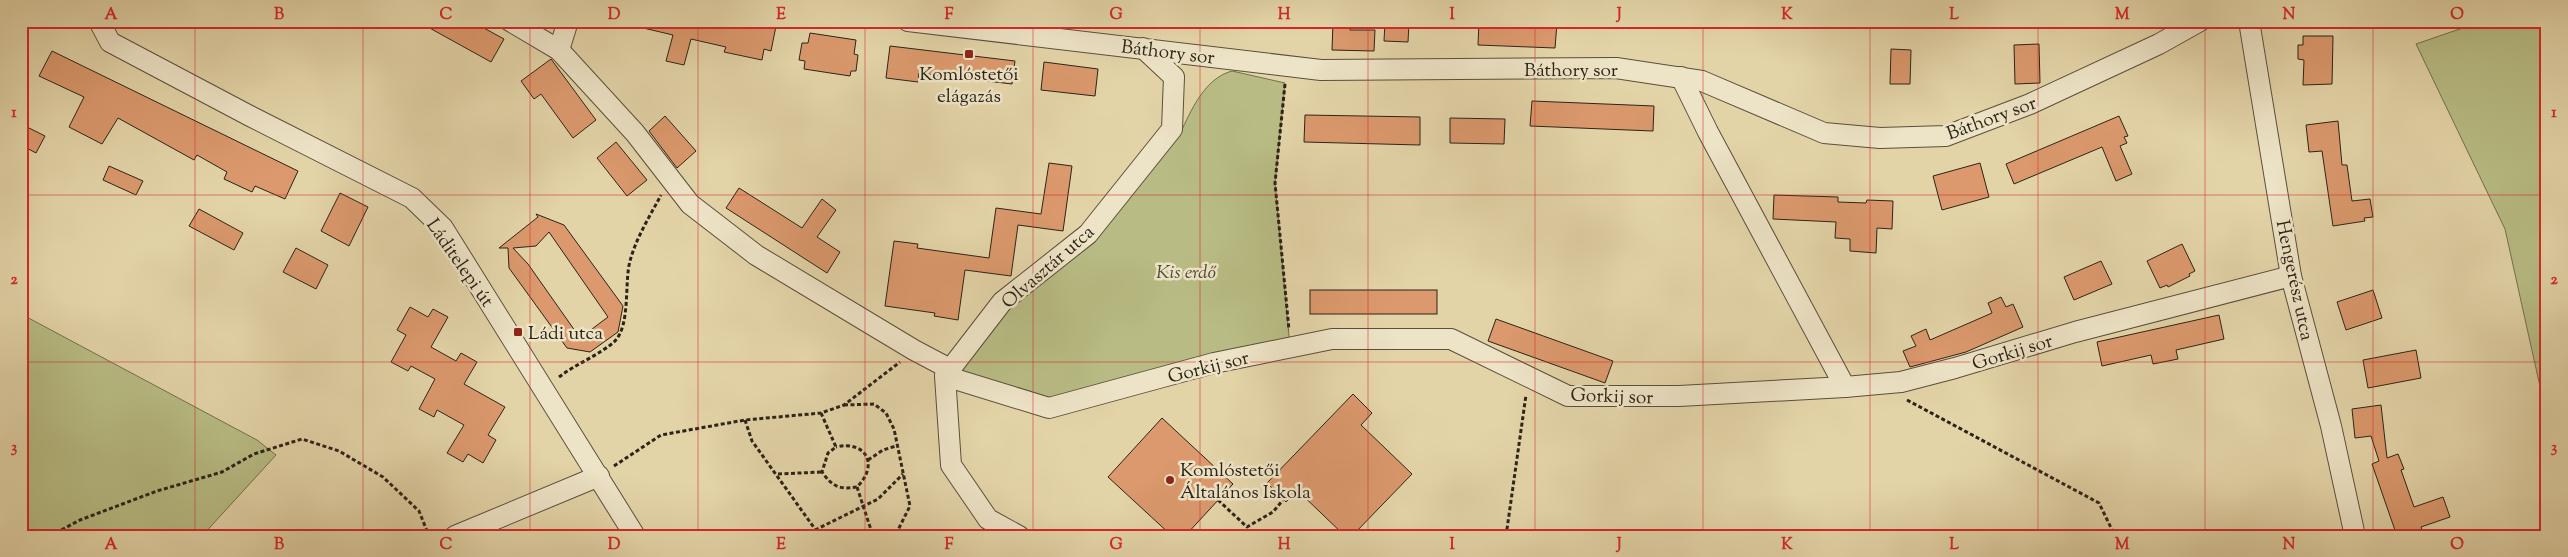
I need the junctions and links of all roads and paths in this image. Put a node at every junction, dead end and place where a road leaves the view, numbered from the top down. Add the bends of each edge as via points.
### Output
1 (99, 21) edge
2 (510, 21) edge
3 (568, 21) edge
4 (908, 21) edge
5 (2200, 21) edge
6 (2249, 21) edge
7 (1143, 48) junction
8 (559, 50) junction
9 (1287, 66) junction
10 (1681, 77) junction
11 (670, 178) junction
12 (2291, 276) junction
13 (1290, 347) junction
14 (914, 350) junction
15 (947, 372) junction
16 (559, 377) dead end
17 (1528, 377) junction
18 (1845, 387) junction
19 (1905, 399) dead end
20 (844, 405) junction
21 (821, 413) junction
22 (745, 420) junction
23 (896, 446) junction
24 (836, 447) junction
25 (868, 460) junction
26 (822, 472) junction
27 (778, 474) junction
28 (903, 474) junction
29 (600, 476) junction
30 (857, 487) junction
31 (1218, 500) dead end
32 (1284, 500) dead end
33 (864, 508) junction
34 (814, 530) junction
35 (50, 536) edge
36 (429, 536) edge
37 (455, 536) edge
38 (635, 536) edge
39 (820, 536) edge
40 (873, 536) edge
41 (895, 536) edge
42 (1019, 536) edge
43 (1506, 536) edge
44 (2114, 536) edge
45 (2355, 536) edge

1 - 29 street, Láditelepi út via 110,42 412,198 443,228
2 - 8 street, Gorkij sor
3 - 8 street
4 - 7 street, Báthory sor
5 - 10 street, Báthory sor via 2159,44 2030,104 1946,136 1880,138 1824,133 1702,81
6 - 12 street, Hengerész utca
7 - 9 street, Báthory sor
7 - 15 street, Olvasztár utca via 1174,77 1172,129 1088,234 1002,302
8 - 11 street, Gorkij sor via 635,133
9 - 10 street, Báthory sor via 1321,70 1616,68
9 - 13 path via 1275,182
10 - 18 street
11 - 14 street, Gorkij sor via 690,204 756,255
11 - 16 path via 636,242 630,261 624,323 614,341
12 - 18 street, Gorkij sor via 1900,382
12 - 45 street, Hengerész utca via 2331,426
13 - 15 street, Gorkij sor via 1214,363 1049,408
13 - 17 street, Gorkij sor via 1332,339 1451,339
14 - 15 street, Gorkij sor
14 - 20 path
15 - 42 street via 951,464 988,519
17 - 18 street, Gorkij sor via 1568,396 1680,396
17 - 43 path
19 - 44 path via 2099,503
20 - 21 path
20 - 23 path via 874,404 886,413 894,429
21 - 22 path
21 - 24 path
22 - 27 path via 752,441
22 - 29 path via 661,434
23 - 25 path
23 - 28 path
24 - 25 path via 848,444
24 - 26 path via 828,453
25 - 30 path via 870,468
26 - 27 path
26 - 30 path via 830,483 840,489
27 - 34 path
28 - 33 path
28 - 41 path via 910,506
29 - 37 street
29 - 38 street, Láditelepi út
30 - 33 path
31 - 32 path via 1247,527 1273,512
33 - 34 path
33 - 40 path
34 - 39 path
35 - 36 path via 89,517 157,491 222,472 254,454 302,439 339,451 383,477 419,510

